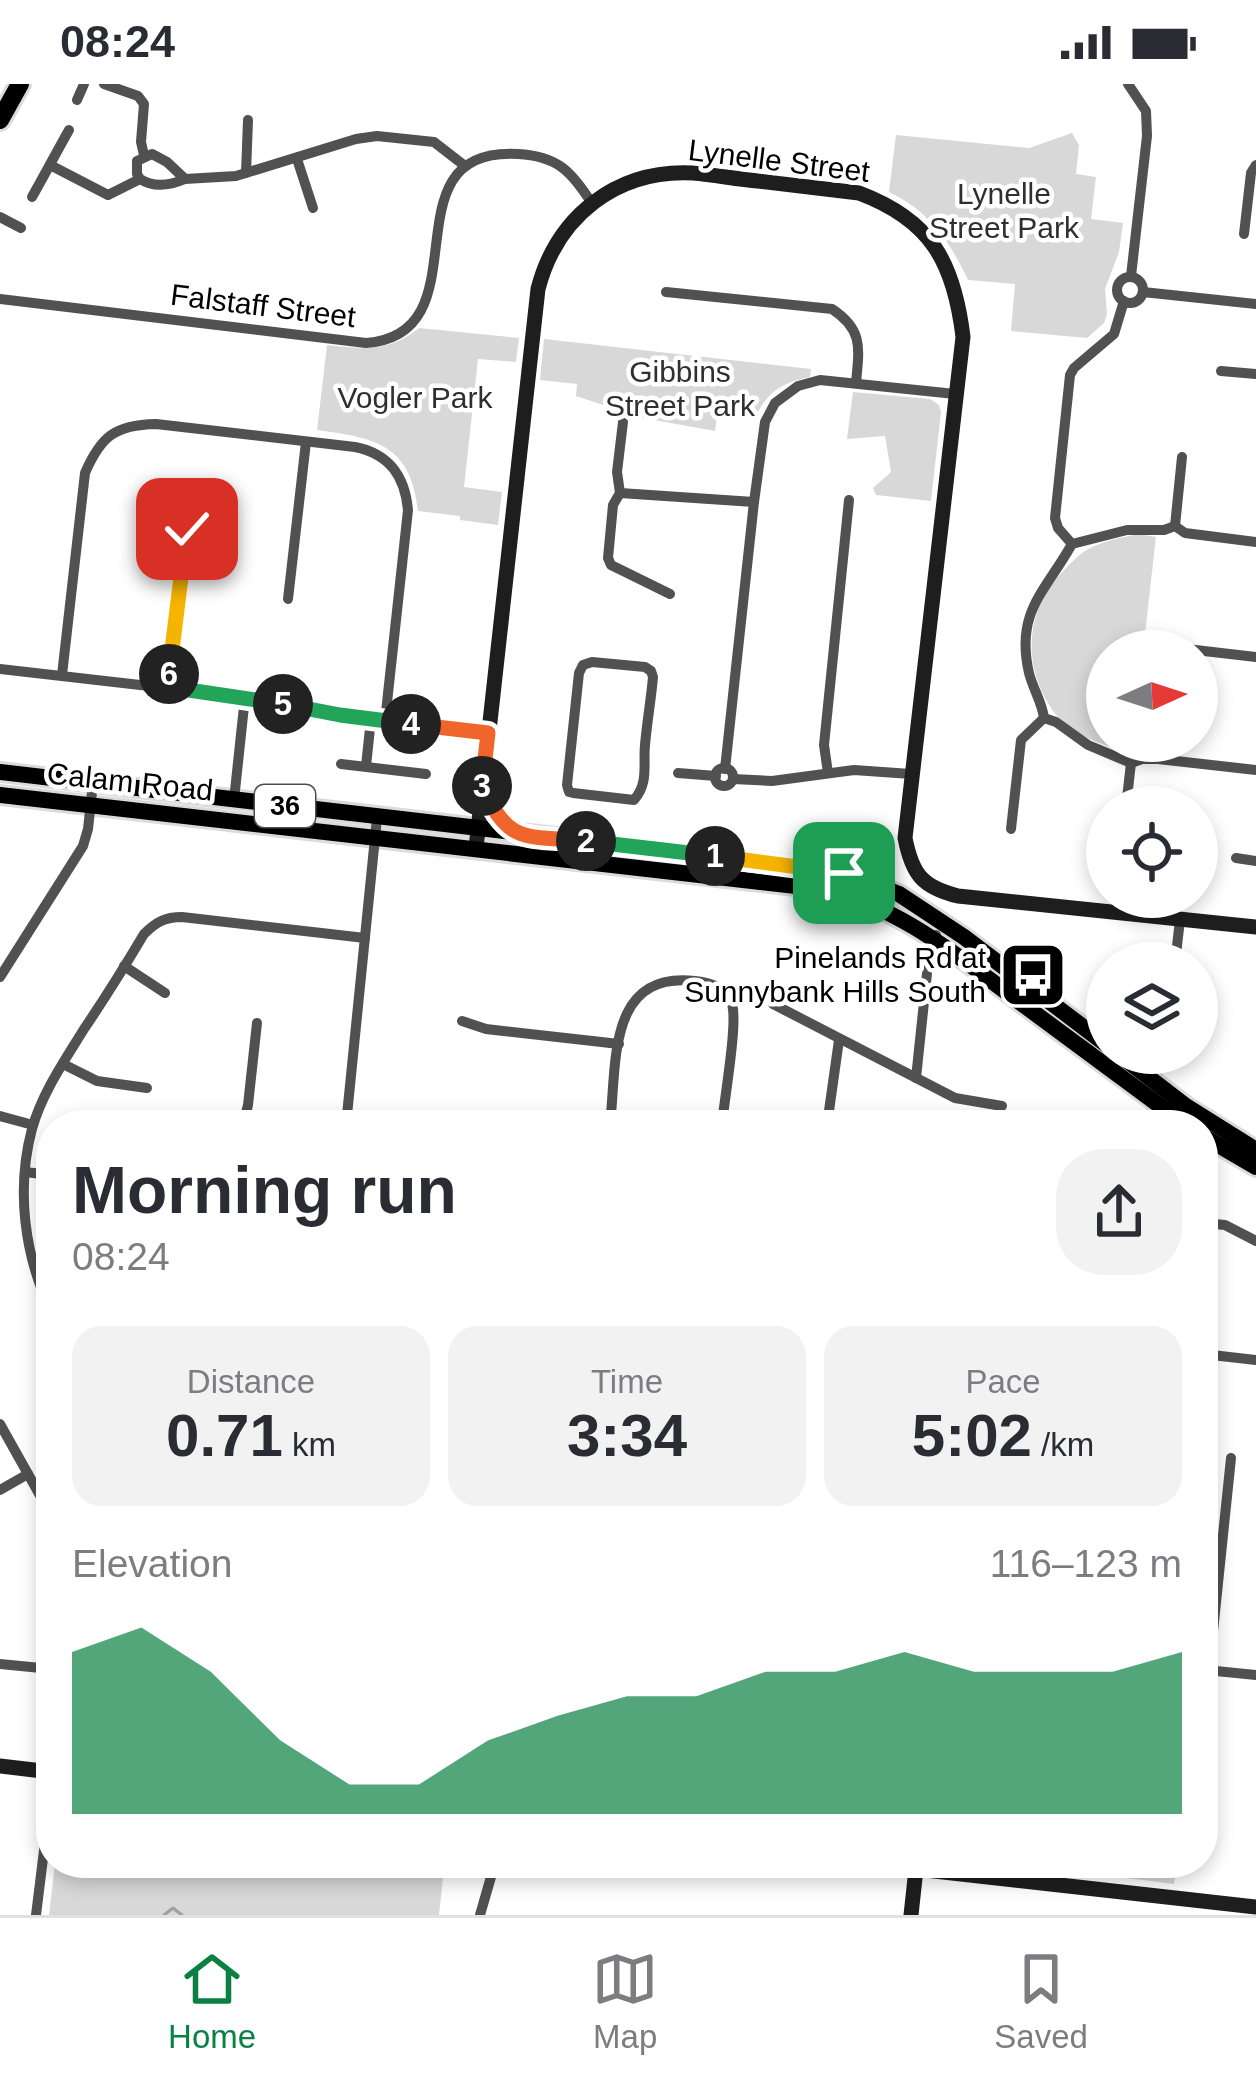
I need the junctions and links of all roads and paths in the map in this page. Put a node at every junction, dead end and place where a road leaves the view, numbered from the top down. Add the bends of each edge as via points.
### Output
1 (20, 84) edge
2 (83, 84) edge
3 (104, 84) edge
4 (1128, 84) edge
5 (77, 100) dead end
6 (0, 120) edge
7 (248, 120) dead end
8 (69, 130) dead end
9 (144, 155) junction
10 (297, 159) junction
11 (1256, 165) edge
12 (52, 166) junction
13 (465, 166) junction
14 (246, 173) junction
15 (140, 179) junction
16 (185, 179) junction
17 (32, 197) dead end
18 (591, 202) junction
19 (313, 208) dead end
20 (0, 217) edge
21 (21, 228) dead end
22 (1244, 234) dead end
23 (1131, 276) junction
24 (667, 292) dead end
25 (1143, 292) junction
26 (0, 299) edge
27 (1124, 302) junction
28 (1256, 304) edge
29 (1221, 371) dead end
30 (1256, 374) edge
31 (856, 383) junction
32 (955, 394) junction
33 (637, 434) dead end
34 (306, 442) junction
35 (1182, 457) dead end
36 (620, 493) junction
37 (849, 500) dead end
38 (754, 502) junction
39 (1175, 526) junction
40 (187, 529) dead end
41 (1256, 542) edge
42 (1072, 544) junction
43 (670, 594) dead end
44 (288, 599) dead end
45 (1218, 653) edge
46 (1256, 657) edge
47 (0, 669) edge
48 (62, 676) junction
49 (168, 687) junction
50 (245, 697) junction
51 (1044, 718) junction
52 (378, 720) junction
53 (488, 733) junction
54 (1131, 763) junction
55 (340, 764) dead end
56 (366, 766) junction
57 (1256, 770) edge
58 (646, 771) joint
59 (0, 772) edge
60 (828, 772) junction
61 (678, 773) dead end
62 (426, 774) dead end
63 (724, 774) junction
64 (911, 775) junction
65 (93, 783) junction
66 (482, 786) junction
67 (1128, 786) edge
68 (0, 794) edge
69 (233, 800) junction
70 (91, 805) junction
71 (377, 818) junction
72 (1011, 829) dead end
73 (516, 834) junction
74 (375, 838) junction
75 (477, 839) junction
76 (1235, 858) dead end
77 (1256, 860) edge
78 (938, 920) junction
79 (1180, 920) junction
80 (1256, 927) edge
81 (365, 938) junction
82 (935, 939) junction
83 (1177, 942) edge
84 (124, 966) junction
85 (0, 977) edge
86 (165, 993) dead end
87 (773, 1004) dead end
88 (462, 1022) dead end
89 (257, 1023) dead end
90 (1086, 1030) edge
91 (838, 1040) junction
92 (619, 1044) junction
93 (62, 1064) junction
94 (1144, 1074) edge
95 (916, 1078) junction
96 (147, 1088) dead end
97 (1002, 1106) dead end
98 (40, 1110) edge
99 (247, 1110) edge
100 (348, 1110) edge
101 (612, 1110) edge
102 (724, 1110) edge
103 (829, 1110) edge
104 (1166, 1110) edge
105 (1192, 1110) edge
106 (0, 1116) edge
107 (36, 1119) edge
108 (33, 1125) junction
109 (1218, 1126) edge
110 (1218, 1145) edge
111 (1256, 1150) edge
112 (1256, 1167) edge
113 (26, 1172) junction
114 (36, 1173) edge
115 (1218, 1225) edge
116 (1256, 1241) edge
117 (36, 1261) edge
118 (1218, 1356) edge
119 (1256, 1360) edge
120 (0, 1424) edge
121 (1231, 1458) dead end
122 (28, 1474) junction
123 (36, 1488) edge
124 (0, 1490) edge
125 (1218, 1568) edge
126 (0, 1664) edge
127 (36, 1668) edge
128 (1218, 1671) edge
129 (1256, 1675) edge
130 (0, 1766) edge
131 (36, 1770) edge
132 (41, 1878) edge
133 (491, 1878) edge
134 (915, 1878) edge
135 (999, 1878) edge
136 (1256, 1906) edge
137 (36, 1915) edge
138 (480, 1915) edge
139 (910, 1915) edge

1 - 6 highway
2 - 5 street
3 - 9 street via 144,104
4 - 23 street via 1145,111 1147,136
7 - 14 street
8 - 12 street
9 - 15 street
9 - 16 street via 158,156
10 - 13 street via 391,136 442,145
10 - 14 street
10 - 19 street
11 - 22 street
12 - 15 street via 109,195
12 - 17 street
13 - 18 street via 496,154 546,158 574,176
13 - 26 street, Falstaff Street via 441,203 426,301 398,338 367,343
14 - 16 street
15 - 16 street
18 - 32 street, Lynelle Street via 631,181 691,173 883,202 919,226 958,296 963,337
18 - 53 street, Lynelle Street via 555,245 538,290
20 - 21 street
23 - 25 street
23 - 27 street via 1118,286
24 - 31 street via 832,309 855,330
25 - 27 street
25 - 28 street
27 - 42 street via 1114,334 1070,375 1054,518
29 - 30 street
31 - 32 street
31 - 38 street via 820,380 775,403
32 - 64 street, Lynelle Street
33 - 36 street via 622,427
34 - 44 street
34 - 48 street via 156,424 109,435 85,473
34 - 52 street via 382,456 406,491
35 - 39 street
36 - 38 street
36 - 43 street via 611,565
37 - 60 street
38 - 63 street
39 - 41 street
39 - 42 street
40 - 49 street
42 - 51 street via 1039,592 1026,634
45 - 46 street
47 - 48 street
48 - 49 street
49 - 50 street
50 - 52 street
50 - 69 street
51 - 54 street
51 - 72 street via 1021,740
52 - 53 street
52 - 56 street
53 - 66 street, Lynelle Street
54 - 57 street
54 - 67 street
55 - 56 street
56 - 62 street
58 - 58 street via 634,800 569,791 584,665 651,671
59 - 65 main road, Calam Road / 36
60 - 63 street via 772,781
60 - 64 street
61 - 63 street
64 - 79 street, Lynelle Street via 910,865 944,892
65 - 69 main road, Calam Road / 36
65 - 70 street
66 - 73 street via 498,819
66 - 75 street, Lynelle Street
68 - 70 main road, Calam Road / 36
69 - 71 main road, Calam Road / 36
70 - 74 main road, Calam Road / 36
70 - 85 street via 83,847
71 - 74 street
71 - 75 main road, Calam Road / 36
73 - 75 main road, Calam Road / 36
73 - 78 main road, Calam Road / 36 via 854,876
74 - 75 main road, Calam Road / 36
74 - 81 street
75 - 82 main road, Calam Road / 36 via 822,889 878,906
76 - 77 street
78 - 82 street
78 - 90 main road, 36
79 - 80 street
79 - 83 street
81 - 84 street via 169,917 144,934
81 - 100 street
82 - 95 street
82 - 104 main road, Calam Road / 36
84 - 86 street
84 - 93 street
87 - 91 street
88 - 92 street
89 - 99 street
91 - 95 street
91 - 103 street
92 - 101 street
92 - 102 street via 632,1003 655,983 707,982 724,991 733,1018
93 - 96 street via 97,1081
93 - 98 street
94 - 105 main road
95 - 97 street via 955,1098
106 - 108 street
107 - 108 street
108 - 113 street
109 - 111 main road
110 - 112 main road
113 - 114 street
113 - 117 street
115 - 116 street
118 - 119 street
120 - 122 street
121 - 125 street
122 - 123 street
122 - 124 street
126 - 127 street
128 - 129 street
130 - 131 street
132 - 137 street
133 - 138 street
134 - 139 street
135 - 136 street

